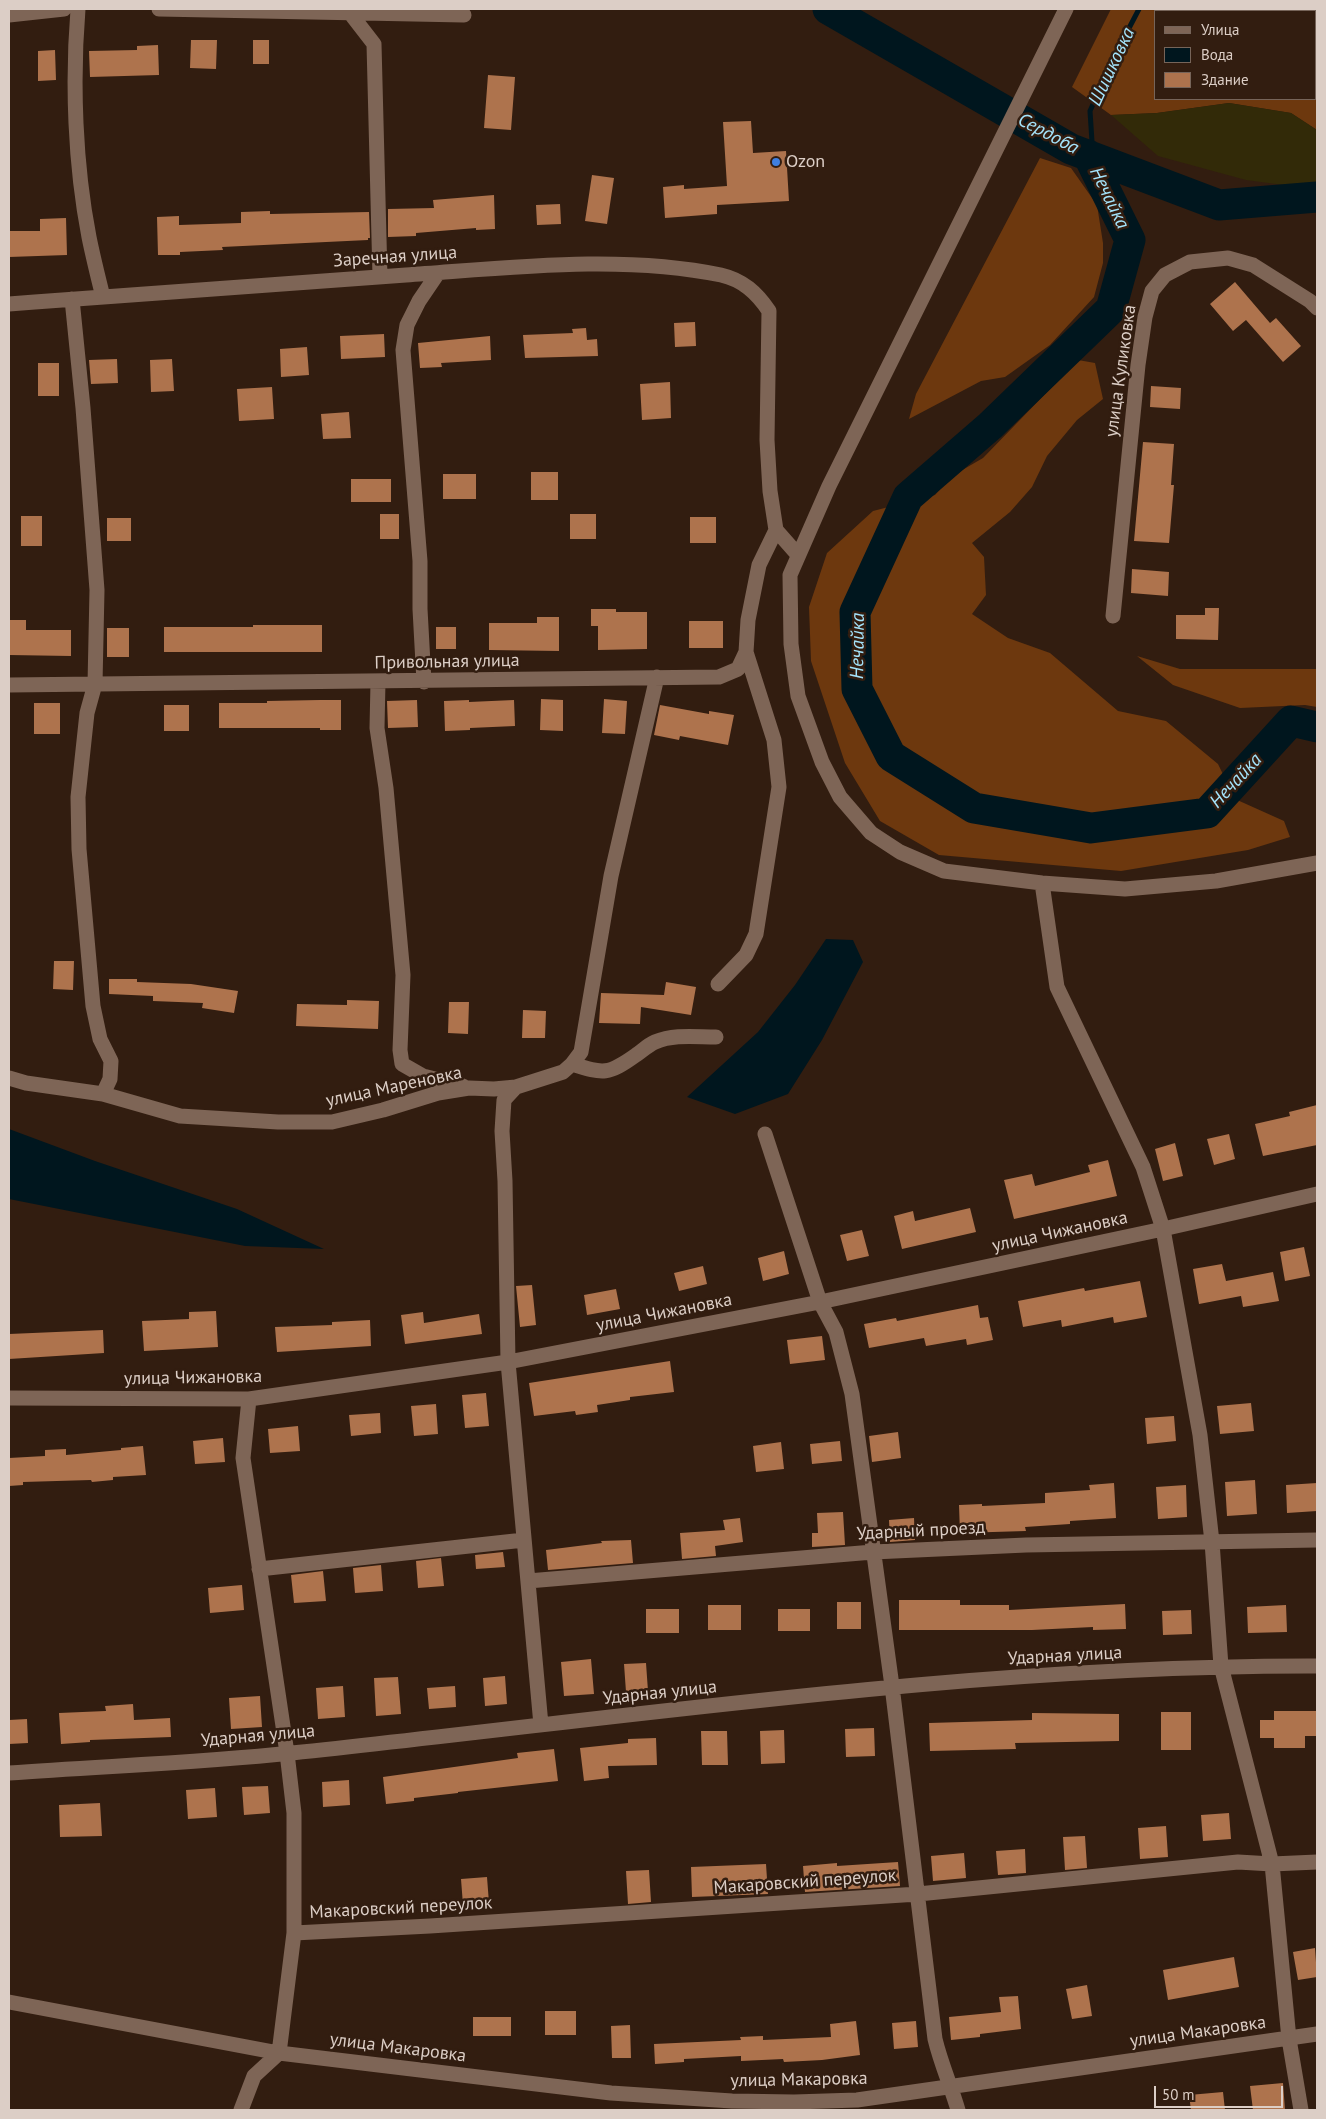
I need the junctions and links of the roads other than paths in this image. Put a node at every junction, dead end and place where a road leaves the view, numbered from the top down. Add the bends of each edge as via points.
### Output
1 (64, 9) edge
2 (78, 9) edge
3 (160, 9) edge
4 (1066, 9) edge
5 (350, 13) junction
6 (9, 15) edge
7 (464, 15) dead end
8 (438, 273) junction
9 (380, 277) junction
10 (103, 297) junction
11 (72, 299) junction
12 (1315, 302) edge
13 (9, 304) edge
14 (776, 530) junction
15 (798, 555) junction
16 (1113, 616) dead end
17 (746, 652) junction
18 (656, 677) junction
19 (378, 682) junction
20 (424, 682) junction
21 (95, 684) junction
22 (9, 685) edge
23 (1317, 863) edge
24 (1042, 883) junction
25 (718, 984) dead end
26 (716, 1037) dead end
27 (572, 1064) junction
28 (9, 1078) edge
29 (516, 1087) junction
30 (469, 1088) junction
31 (103, 1094) junction
32 (765, 1134) dead end
33 (1317, 1194) edge
34 (1164, 1229) junction
35 (820, 1302) junction
36 (508, 1362) junction
37 (9, 1398) edge
38 (249, 1398) junction
39 (524, 1540) junction
40 (1317, 1540) edge
41 (1212, 1542) junction
42 (873, 1552) junction
43 (259, 1569) junction
44 (528, 1581) junction
45 (1221, 1666) junction
46 (1317, 1666) edge
47 (892, 1686) junction
48 (542, 1725) junction
49 (287, 1753) junction
50 (9, 1773) edge
51 (1317, 1862) edge
52 (1272, 1864) junction
53 (918, 1894) junction
54 (294, 1933) junction
55 (9, 2002) edge
56 (1317, 2034) edge
57 (1289, 2039) junction
58 (280, 2053) junction
59 (951, 2086) junction
60 (241, 2110) edge
61 (958, 2110) edge
62 (1301, 2110) edge

1 - 6 street
2 - 10 street via 75,50 77,140 89,236
3 - 5 street
4 - 15 street via 829,486
5 - 7 street
5 - 9 street via 374,44
8 - 9 street, Заречная улица
8 - 14 street, Заречная улица via 544,265 640,264 723,275 746,285 769,311 767,440
8 - 20 street via 418,301 407,325 404,350 420,561
9 - 10 street, Заречная улица
10 - 11 street, Заречная улица
11 - 13 street, Заречная улица
11 - 21 street via 97,590
12 - 16 street, улица Куликовка via 1253,264 1228,258 1190,262 1165,275 1152,291 1138,366
14 - 15 street
14 - 17 street via 759,565 748,620
15 - 24 street via 790,575 789,600 798,696 822,762 840,797 871,833 900,852 944,871
17 - 18 street, Привольная улица via 738,669 719,677
17 - 25 street via 774,740 779,786 756,934 746,955
18 - 20 street, Привольная улица
18 - 27 street via 611,876 581,1052
19 - 20 street, Привольная улица
19 - 21 street, Привольная улица
19 - 30 street via 377,728 386,788 403,975 402,1064 423,1076
21 - 22 street, Привольная улица
21 - 31 street via 87,714 78,806 93,1006 100,1039 111,1061 110,1079
23 - 24 street via 1216,881 1125,890
24 - 34 street via 1058,987 1143,1167
26 - 27 street via 671,1037 652,1043 609,1072 597,1072
27 - 29 street, улица Мареновка via 563,1072
28 - 31 street, улица Мареновка
29 - 30 street, улица Мареновка
29 - 36 street via 504,1100 502,1131
30 - 31 street, улица Мареновка via 438,1093 332,1122 180,1116
32 - 35 street
33 - 34 street, улица Чижановка
34 - 35 street, улица Чижановка
34 - 41 street via 1200,1435
35 - 36 street, улица Чижановка
35 - 42 street via 836,1332 852,1394
36 - 38 street, улица Чижановка
36 - 39 street
37 - 38 street, улица Чижановка
38 - 43 street via 243,1458
39 - 43 street
39 - 44 street
40 - 41 street, Ударный проезд
41 - 42 street, Ударный проезд
41 - 45 street
42 - 44 street, Ударный проезд
42 - 47 street
43 - 49 street
44 - 48 street
45 - 46 street, Ударная улица
45 - 47 street, Ударная улица
45 - 52 street
47 - 48 street, Ударная улица
47 - 53 street
48 - 49 street, Ударная улица
49 - 50 street, Ударная улица
49 - 54 street via 294,1813
51 - 52 street, Макаровский переулок
52 - 53 street, Макаровский переулок via 1238,1862
52 - 57 street
53 - 54 street, Макаровский переулок
53 - 59 street via 935,2039 942,2068
54 - 58 street
55 - 58 street, улица Макаровка
56 - 57 street, улица Макаровка
57 - 59 street, улица Макаровка
57 - 62 street
58 - 59 street, улица Макаровка via 611,2093 732,2101 857,2100
58 - 60 street via 254,2076
59 - 61 street

